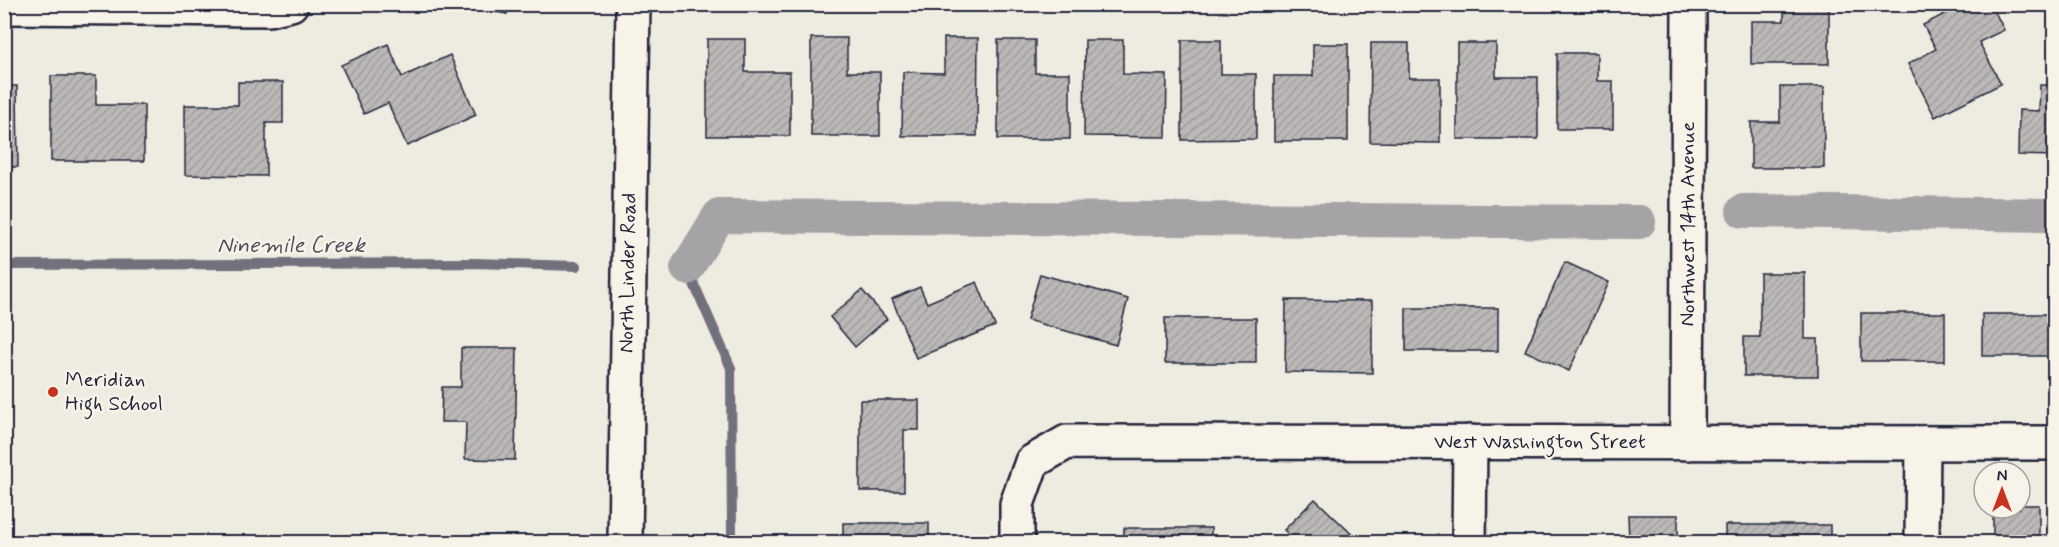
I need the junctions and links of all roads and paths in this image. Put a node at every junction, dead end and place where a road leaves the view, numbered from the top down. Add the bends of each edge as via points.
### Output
1 (291, 4) edge
2 (633, 4) edge
3 (1689, 4) edge
4 (4, 8) edge
5 (1470, 442) junction
6 (1687, 443) junction
7 (1923, 443) junction
8 (2055, 443) edge
9 (625, 543) edge
10 (1017, 543) edge
11 (1469, 543) edge
12 (1922, 543) edge

1 - 4 street via 269,9
2 - 9 street, North Linder Road
3 - 6 street, Northwest 14th Avenue
5 - 6 street, West Washington Street
5 - 10 street, West Washington Street via 1067,442 1032,462 1017,504
5 - 11 street
6 - 7 street, West Washington Street
7 - 8 street, West Washington Street
7 - 12 street

